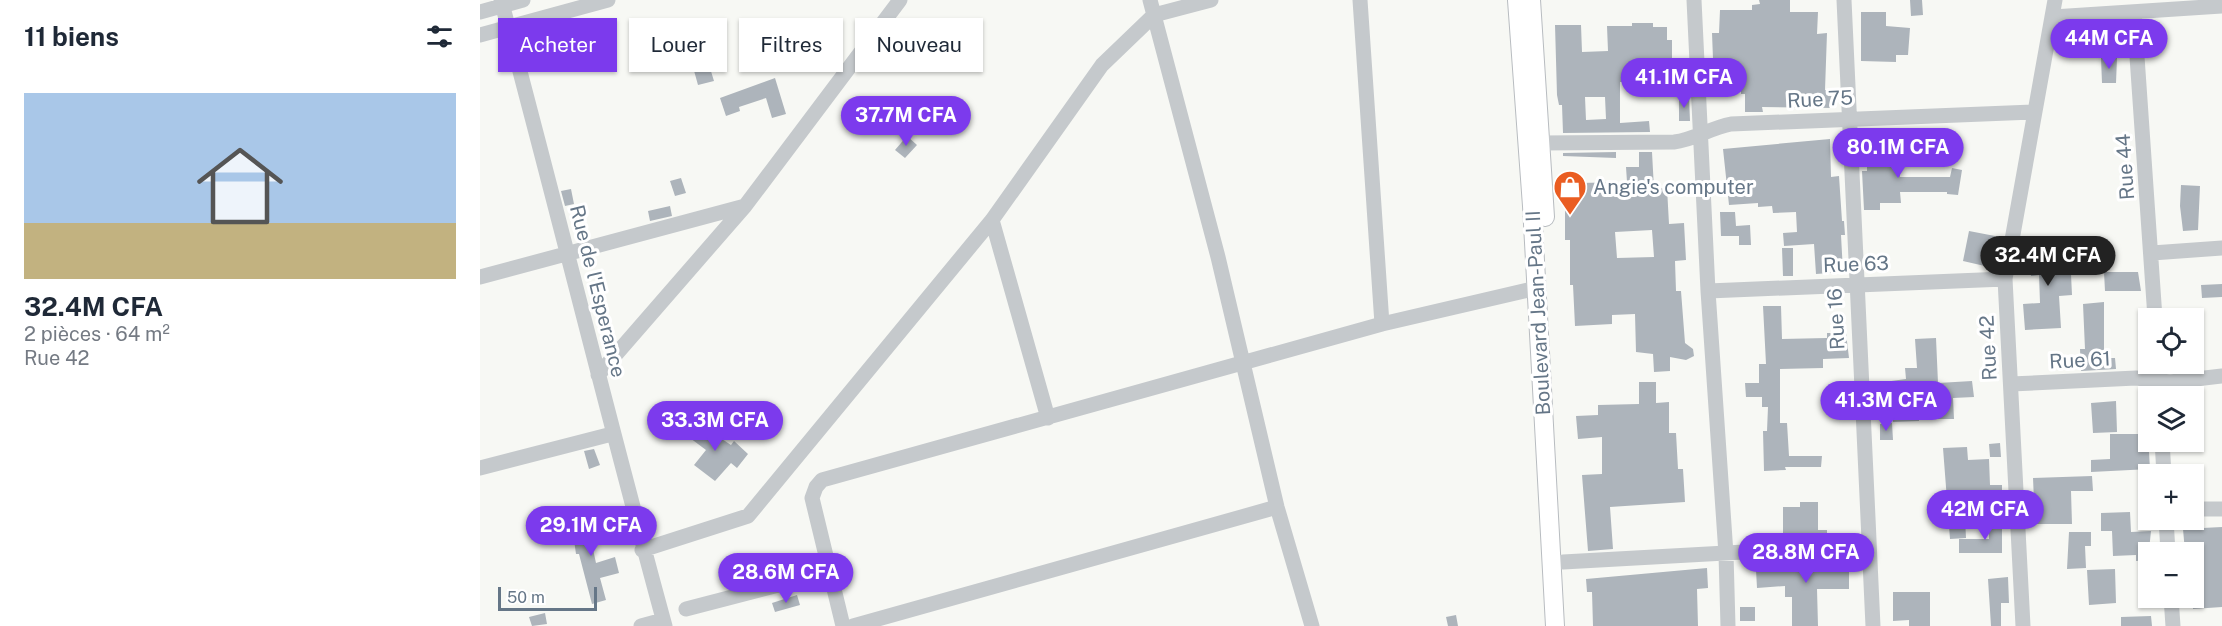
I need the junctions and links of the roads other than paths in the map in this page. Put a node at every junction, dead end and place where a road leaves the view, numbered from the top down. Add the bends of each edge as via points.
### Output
1 (524, 0) edge
2 (608, 0) edge
3 (900, 0) edge
4 (1211, 0) edge
5 (1360, 0) edge
6 (1517, 0) edge
7 (1531, 0) edge
8 (1694, 0) edge
9 (1844, 0) edge
10 (2055, 0) edge
11 (502, 3) edge
12 (2222, 6) edge
13 (1152, 8) edge
14 (480, 12) edge
15 (2134, 13) junction
16 (2053, 17) junction
17 (506, 18) edge
18 (541, 18) edge
19 (498, 30) edge
20 (480, 35) edge
21 (520, 72) edge
22 (2033, 112) junction
23 (1850, 119) junction
24 (1701, 134) junction
25 (1541, 143) junction
26 (745, 206) junction
27 (992, 220) junction
28 (2222, 248) edge
29 (2152, 253) junction
30 (569, 254) junction
31 (480, 277) edge
32 (2005, 279) junction
33 (1856, 285) junction
34 (1537, 288) junction
35 (1708, 291) junction
36 (2155, 308) edge
37 (1382, 324) junction
38 (1244, 364) junction
39 (2158, 374) edge
40 (598, 375) junction
41 (2222, 376) edge
42 (2158, 380) junction
43 (2011, 384) junction
44 (2158, 386) edge
45 (1048, 418) junction
46 (612, 434) junction
47 (480, 468) edge
48 (1277, 507) junction
49 (2222, 508) edge
50 (2204, 509) edge
51 (1868, 545) junction
52 (642, 550) junction
53 (1726, 554) junction
54 (1563, 562) junction
55 (829, 572) junction
56 (2172, 608) edge
57 (686, 609) dead end
58 (664, 623) edge
59 (641, 626) edge
60 (843, 626) edge
61 (852, 626) edge
62 (1312, 626) edge
63 (1555, 626) edge
64 (1567, 626) edge
65 (1728, 626) edge
66 (1873, 626) edge
67 (2023, 626) edge
68 (2173, 626) edge

1 - 11 street
2 - 18 street
3 - 26 street
4 - 13 street
5 - 37 street
6 - 34 main road, Boulevard Jean-Paul II
7 - 25 main road, Boulevard Jean-Paul II
8 - 24 street
9 - 23 street, Rue 16
10 - 16 street, Rue 42
11 - 14 street
11 - 17 street, Rue de l'Esperance
12 - 15 street
13 - 27 street via 1102,65
13 - 38 street
15 - 16 street
15 - 29 street, Rue 44
16 - 22 street, Rue 42
19 - 20 street
21 - 30 street, Rue de l'Esperance
22 - 23 street, Rue 75
22 - 32 street, Rue 42
23 - 24 street, Rue 75 via 1731,124
23 - 33 street, Rue 16
24 - 25 street, Rue 75 via 1674,142
24 - 35 street
25 - 54 main road, Boulevard Jean-Paul II
26 - 30 street
26 - 40 street
27 - 45 street
27 - 52 street via 748,516
28 - 29 street
29 - 36 street, Rue 44
30 - 31 street
30 - 40 street, Rue de l'Esperance
32 - 33 street, Rue 63
32 - 43 street, Rue 42
33 - 35 street, Rue 63
33 - 51 street, Rue 16
34 - 37 street
34 - 63 main road, Boulevard Jean-Paul II
35 - 53 street
37 - 38 street
38 - 45 street
38 - 48 street
39 - 42 street
40 - 46 street, Rue de l'Esperance
41 - 42 street, Rue 61
42 - 43 street, Rue 61
42 - 44 street
43 - 67 street, Rue 42
45 - 55 street via 822,480 812,498
46 - 47 street
46 - 52 street, Rue de l'Esperance
48 - 61 street
48 - 62 street
49 - 50 street
51 - 53 street
51 - 66 street, Rue 16
52 - 58 street, Rue de l'Esperance
53 - 54 street
53 - 65 street
54 - 64 main road, Boulevard Jean-Paul II
55 - 57 street
55 - 60 street
56 - 68 street
58 - 59 street

